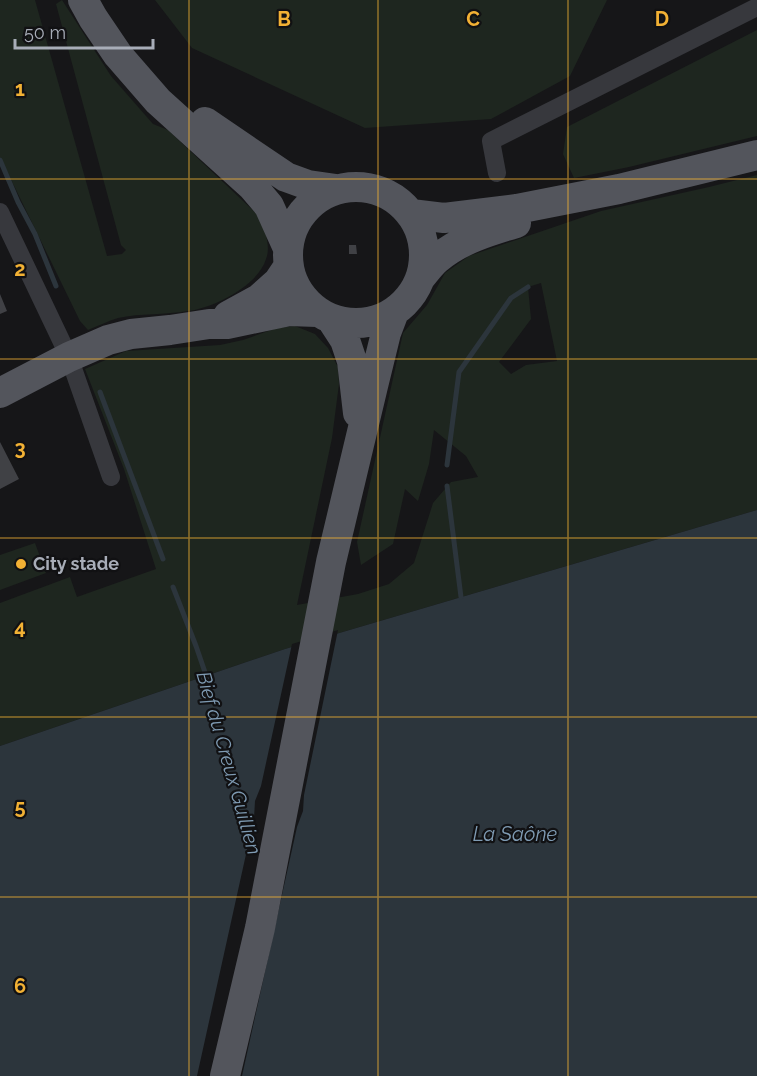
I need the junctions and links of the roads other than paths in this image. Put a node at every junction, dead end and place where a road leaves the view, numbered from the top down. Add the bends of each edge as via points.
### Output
1 (757, 6) edge
2 (88, 9) edge
3 (757, 154) edge
4 (497, 172) dead end
5 (336, 189) junction
6 (619, 189) junction
7 (0, 212) edge
8 (411, 214) junction
9 (288, 256) junction
10 (421, 277) junction
11 (394, 312) junction
12 (325, 316) junction
13 (209, 324) junction
14 (69, 357) junction
15 (0, 393) edge
16 (357, 449) junction
17 (111, 477) dead end
18 (225, 1076) edge

1 - 4 street via 491,141
2 - 5 main road via 128,56 193,114 286,177
2 - 9 main road via 118,55 158,101 253,186 269,206
3 - 6 main road
5 - 8 main road via 378,189
5 - 9 main road via 303,210 293,227
6 - 8 main road via 507,211 444,218
6 - 10 main road via 479,234 436,260
7 - 14 street
8 - 10 main road via 421,234
9 - 12 main road via 294,284 303,299
9 - 13 main road via 278,282 259,299
10 - 11 main road via 415,290
11 - 12 main road via 364,323
11 - 16 main road
12 - 13 main road via 290,311
12 - 16 main road via 345,340 352,362 358,408
13 - 14 main road via 131,334
14 - 15 main road
14 - 17 street
16 - 18 main road via 331,562 260,928

